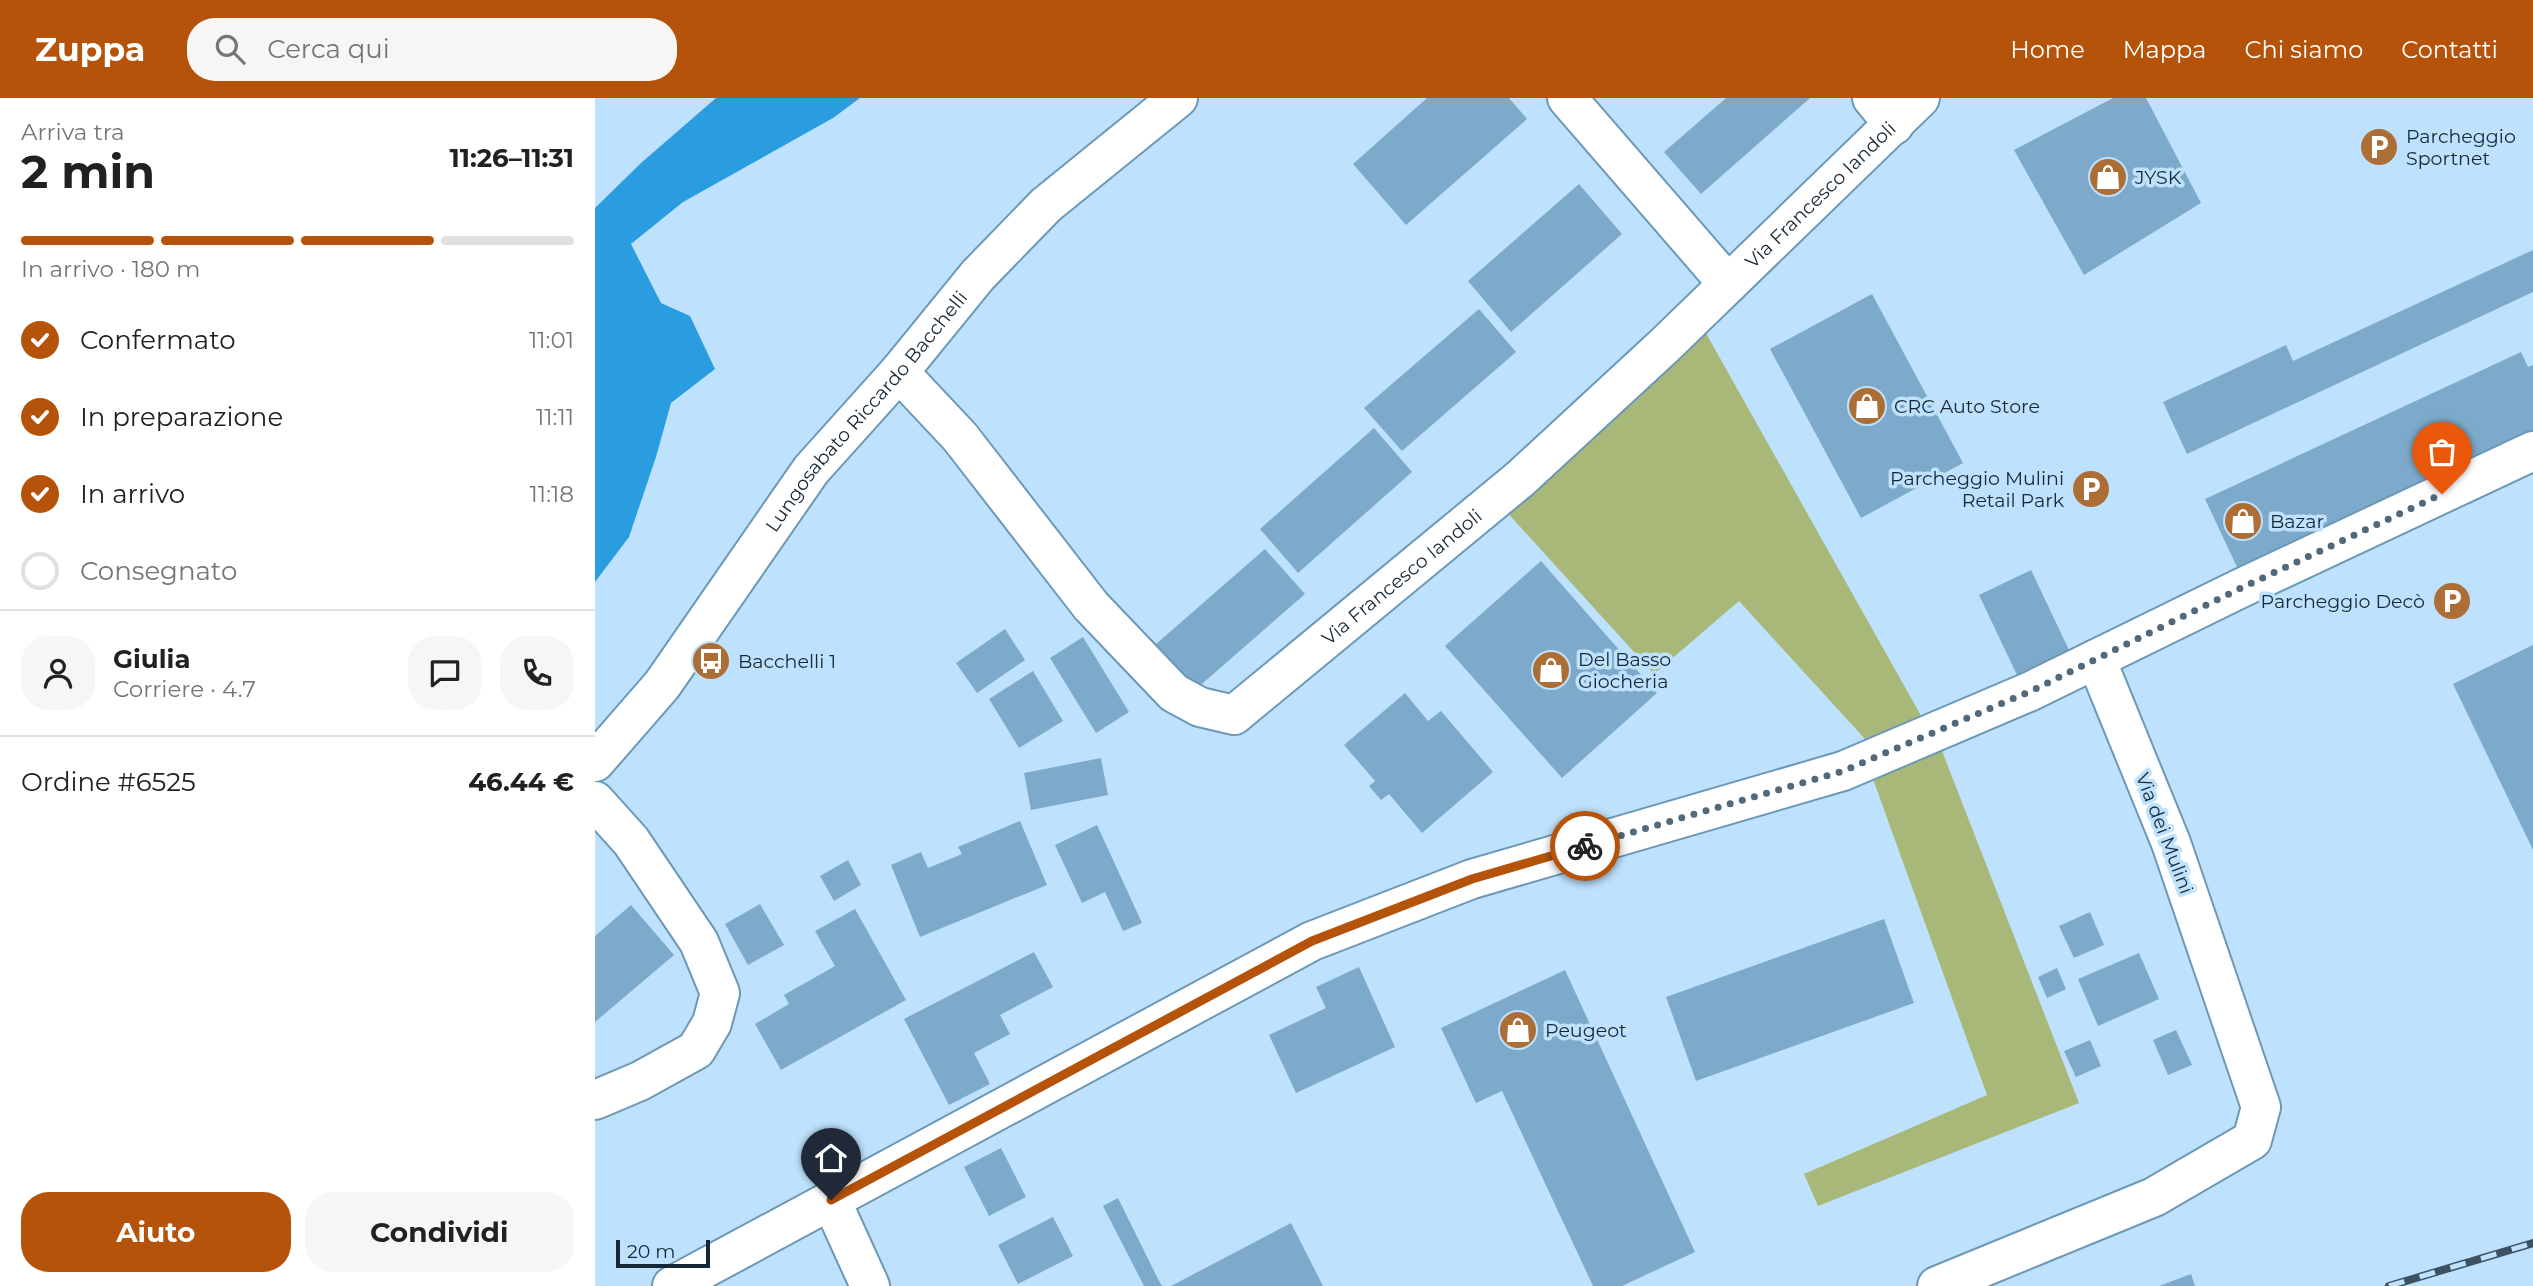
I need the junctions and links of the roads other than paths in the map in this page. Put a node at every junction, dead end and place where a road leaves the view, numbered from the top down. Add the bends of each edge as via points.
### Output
1 (1178, 98) edge
2 (1567, 98) edge
3 (1895, 107) edge
4 (1728, 284) junction
5 (899, 372) junction
6 (2533, 451) edge
7 (2096, 659) junction
8 (595, 762) edge
9 (595, 801) edge
10 (595, 1100) edge
11 (831, 1200) junction
12 (672, 1286) edge
13 (870, 1286) edge
14 (1937, 1286) edge

1 - 5 street, Lungosabato Riccardo Bacchelli via 1046,205 978,275
2 - 4 street
3 - 4 street, Via Francesco Iandoli
4 - 5 street, Via Francesco Iandoli via 1520,479 1234,715 1200,707 1174,693 1091,606 960,438
5 - 8 street, Lungosabato Riccardo Bacchelli via 811,470 662,685
6 - 7 street
7 - 11 street via 1843,771 1472,879 1312,941
7 - 14 street, Via dei Mulini via 2171,843 2261,1107 2252,1140 2154,1197
9 - 10 street via 631,841 699,942 720,993 712,1023 696,1050 640,1082
11 - 12 street
11 - 13 street

